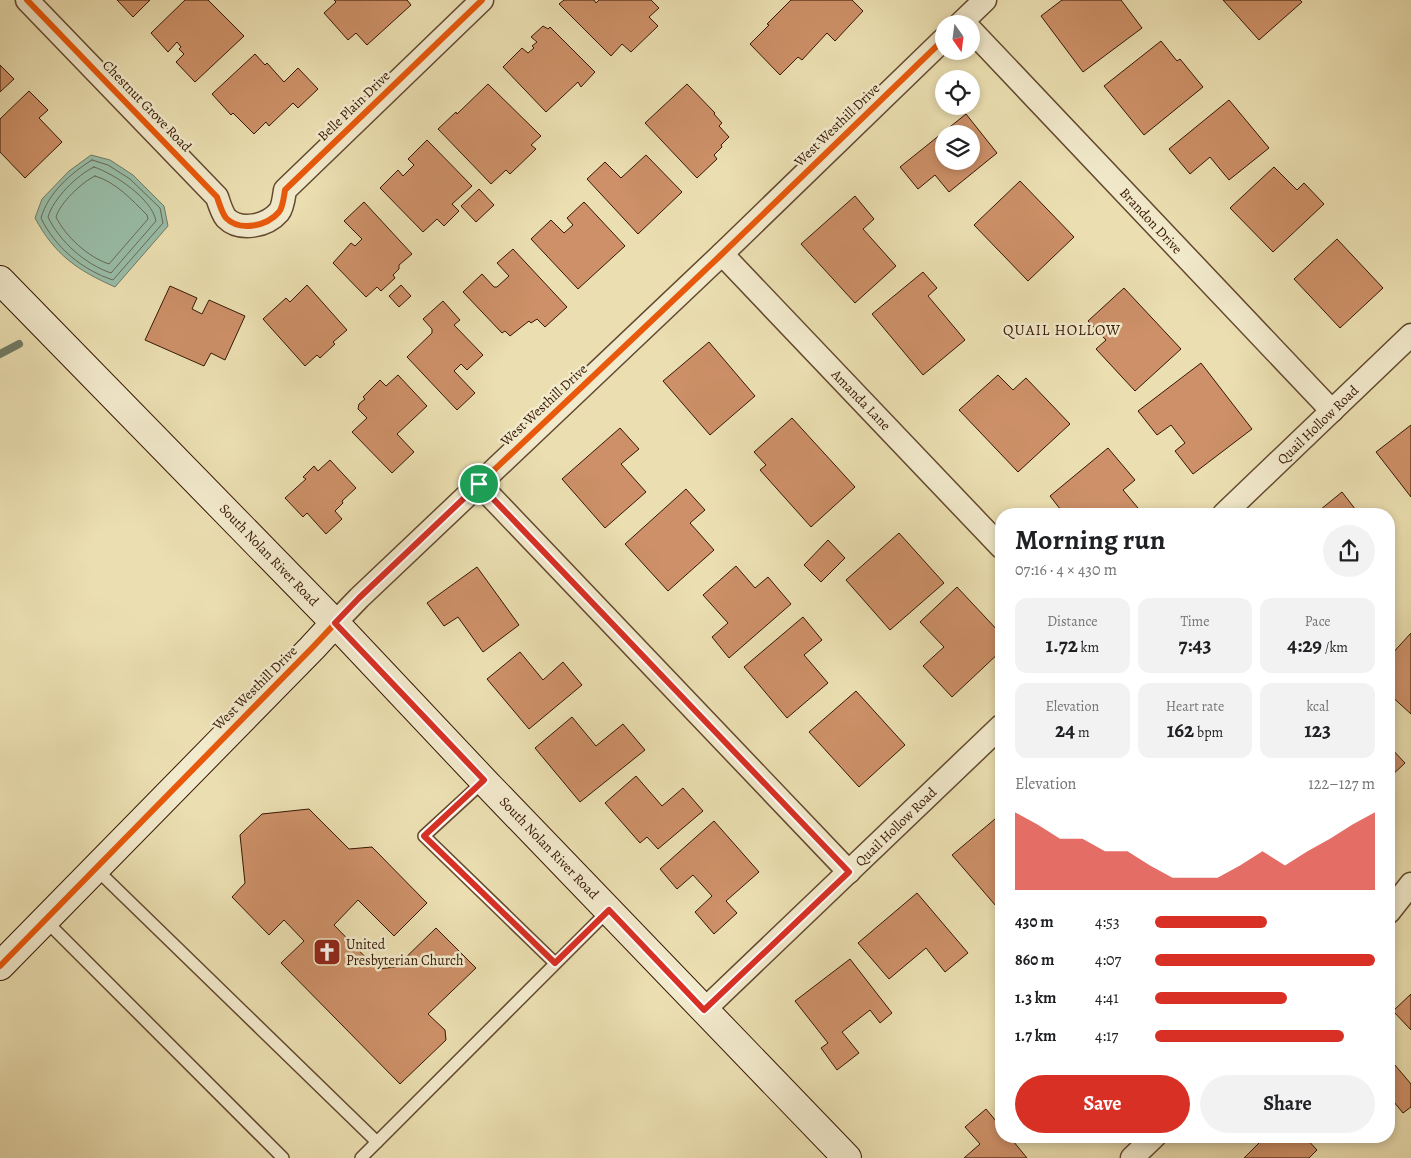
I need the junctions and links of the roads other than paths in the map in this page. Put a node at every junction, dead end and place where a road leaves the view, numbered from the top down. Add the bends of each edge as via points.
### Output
1 (27, 0) edge
2 (482, 0) edge
3 (985, 0) edge
4 (973, 15) edge
5 (980, 41) edge
6 (935, 48) edge
7 (248, 225) joint
8 (722, 254) junction
9 (0, 280) edge
10 (1411, 336) edge
11 (1332, 411) junction
12 (479, 484) junction
13 (1230, 508) edge
14 (995, 541) edge
15 (335, 623) junction
16 (995, 732) edge
17 (484, 780) junction
18 (95, 868) junction
19 (849, 872) junction
20 (1411, 884) edge
21 (1395, 904) edge
22 (609, 910) junction
23 (45, 920) junction
24 (555, 963) junction
25 (0, 966) edge
26 (704, 1010) junction
27 (377, 1142) junction
28 (1148, 1143) edge
29 (839, 1155) edge
30 (284, 1158) edge
31 (360, 1158) edge
32 (1132, 1158) edge

1 - 7 street, Chestnut Grove Road via 217,196 225,217 236,224
2 - 7 street, Belle Plain Drive via 285,190 279,212 270,220
3 - 4 street
5 - 11 street, Brandon Drive
6 - 8 street, West Westhill Drive
8 - 12 street, West Westhill Drive
8 - 14 street, Amanda Lane
9 - 15 main road, South Nolan River Road
10 - 11 street, Quail Hollow Road
11 - 13 street, Quail Hollow Road
12 - 15 street, West Westhill Drive
12 - 19 street
15 - 17 main road, South Nolan River Road
15 - 18 main road, West Westhill Drive
16 - 19 street, Quail Hollow Road
17 - 22 main road, South Nolan River Road
17 - 24 lane via 424,836
18 - 23 main road, West Westhill Drive
18 - 27 lane
19 - 26 street, Quail Hollow Road
20 - 21 street
22 - 24 lane
22 - 26 main road, South Nolan River Road
23 - 25 main road, West Westhill Drive
23 - 30 lane
24 - 27 lane
26 - 29 main road, South Nolan River Road
27 - 31 lane
28 - 32 street

